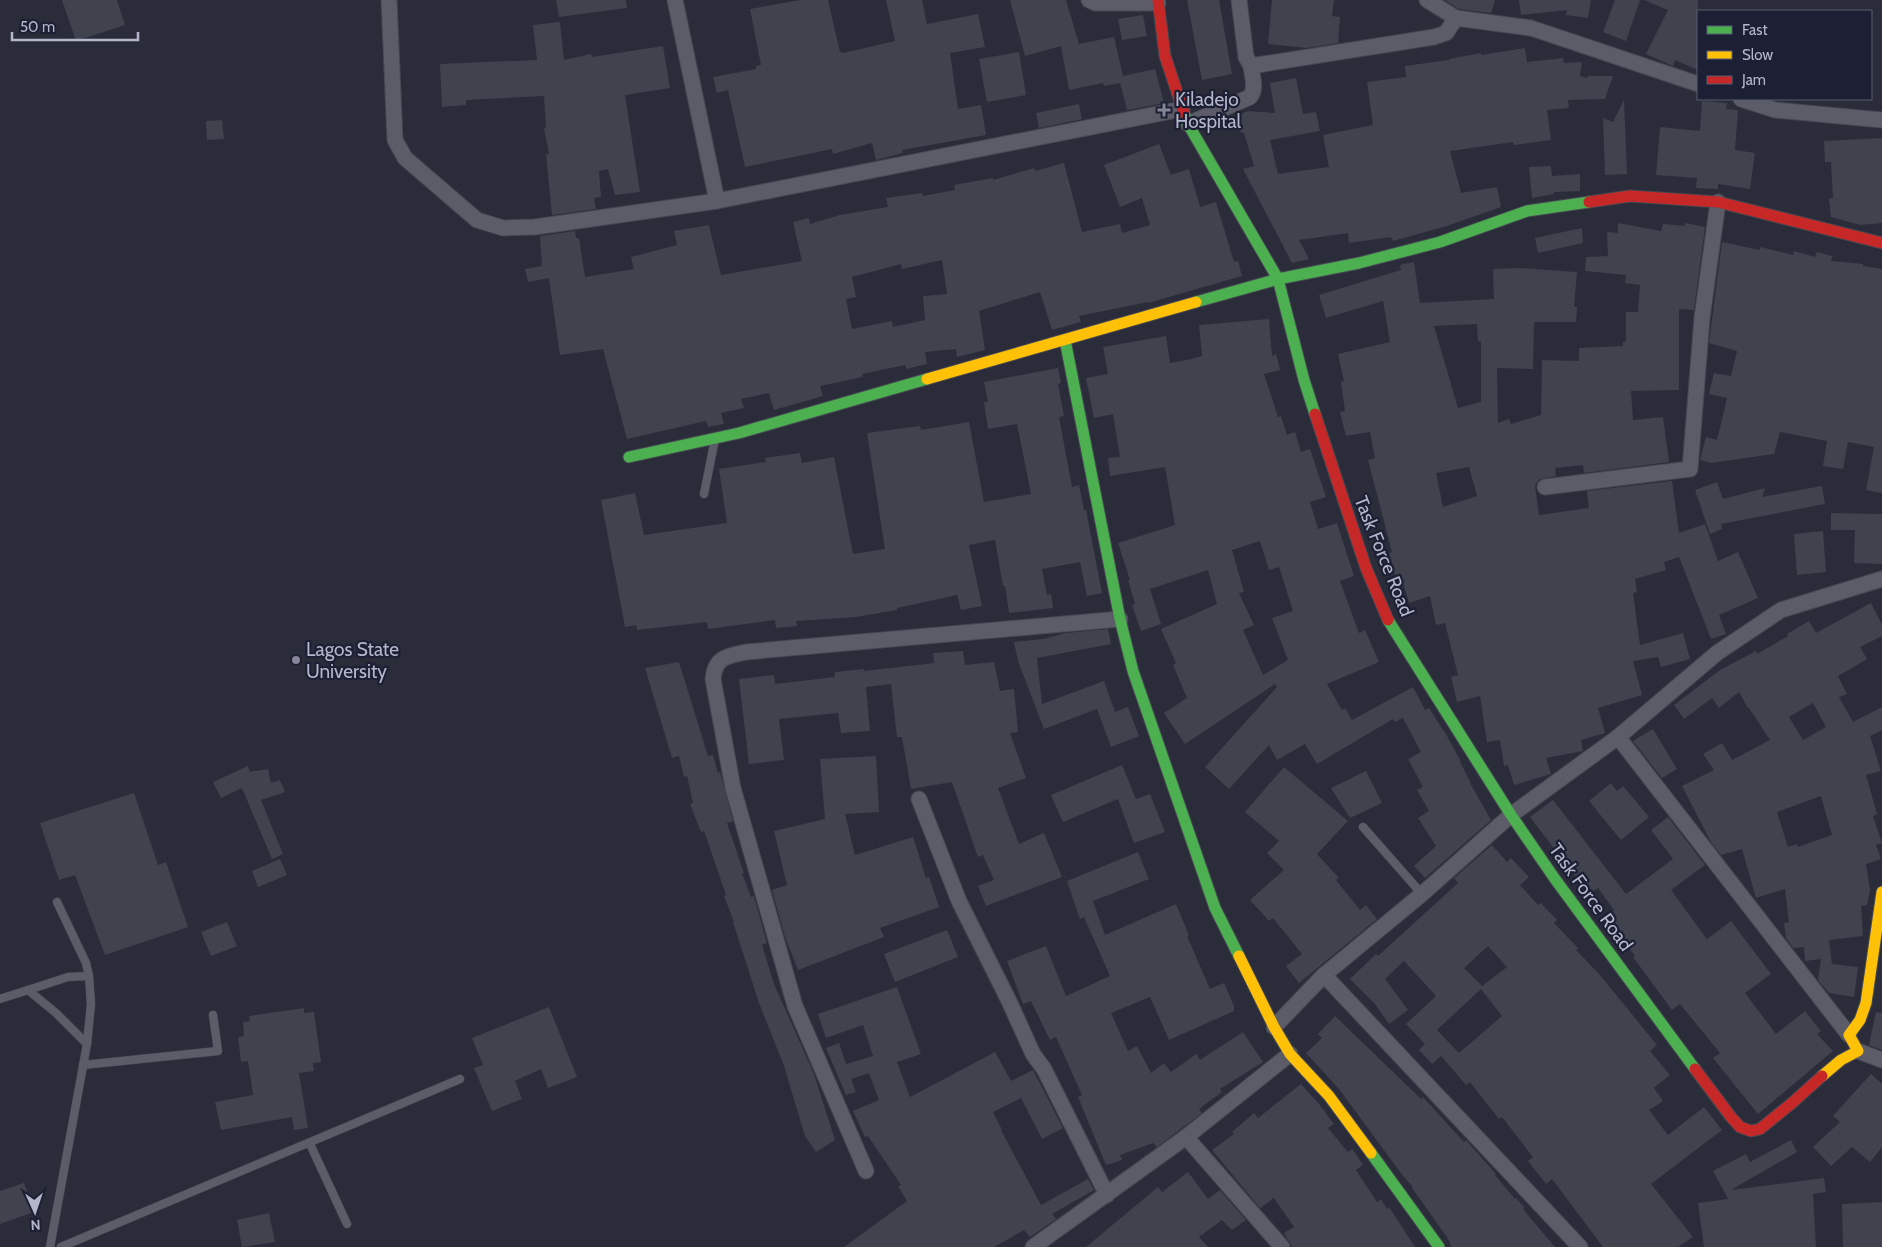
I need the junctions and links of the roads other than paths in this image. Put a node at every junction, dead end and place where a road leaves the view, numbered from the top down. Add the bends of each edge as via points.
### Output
1 (389, 0) edge
2 (675, 0) edge
3 (1089, 0) edge
4 (1239, 0) edge
5 (1427, 0) edge
6 (1158, 2) edge
7 (1456, 18) junction
8 (1250, 66) junction
9 (1697, 84) edge
10 (1744, 100) edge
11 (1182, 109) junction
12 (1882, 120) edge
13 (1188, 124) junction
14 (717, 201) junction
15 (1718, 202) junction
16 (1882, 243) edge
17 (1278, 279) junction
18 (1065, 340) junction
19 (715, 437) junction
20 (629, 457) dead end
21 (1545, 487) dead end
22 (704, 494) dead end
23 (1882, 580) edge
24 (1120, 619) junction
25 (1618, 736) junction
26 (919, 798) dead end
27 (1511, 815) junction
28 (1363, 828) dead end
29 (1882, 892) edge
30 (1422, 894) junction
31 (57, 902) dead end
32 (1877, 964) edge
33 (1324, 975) junction
34 (89, 976) junction
35 (28, 990) junction
36 (0, 999) edge
37 (213, 1015) dead end
38 (1274, 1027) junction
39 (1849, 1035) junction
40 (87, 1044) junction
41 (1858, 1051) junction
42 (1290, 1054) junction
43 (1882, 1060) edge
44 (83, 1065) junction
45 (460, 1079) dead end
46 (1186, 1137) junction
47 (310, 1144) junction
48 (866, 1171) dead end
49 (1107, 1195) junction
50 (347, 1224) dead end
51 (50, 1247) edge
52 (62, 1247) edge
53 (1033, 1247) edge
54 (1282, 1247) edge
55 (1439, 1247) edge
56 (1580, 1247) edge

1 - 14 street via 395,140 405,158 478,220 503,228 535,227
2 - 14 street
3 - 6 street via 1095,3
4 - 8 street
5 - 7 street
6 - 11 street, Task Force Road via 1165,56
7 - 8 street via 1446,33 1434,37
7 - 9 street via 1531,28
8 - 13 street via 1254,88 1250,97
10 - 12 street via 1775,110
11 - 13 street, Task Force Road
11 - 14 street
13 - 17 street, Task Force Road
15 - 16 street
15 - 17 street via 1630,196 1527,212 1440,242
15 - 21 street via 1702,318 1690,469
17 - 18 street
17 - 27 street, Task Force Road via 1304,380 1350,524 1386,616
18 - 19 street via 739,433
18 - 24 street
19 - 20 street
19 - 22 lane
23 - 25 street via 1781,610 1717,653
24 - 38 street via 1133,672 1214,908
24 - 48 street via 746,652 719,660 714,669 713,679 733,788 795,1006
25 - 27 street
25 - 39 street
26 - 49 street via 959,901 1033,1054 1044,1069
27 - 30 street
27 - 41 street, Task Force Road via 1742,1129 1754,1131 1760,1128 1834,1066
28 - 30 lane
29 - 32 street
30 - 33 street
31 - 34 lane via 86,962
32 - 39 street via 1860,1020
33 - 38 street
33 - 56 street
34 - 35 lane via 68,977
34 - 40 lane via 91,1004
35 - 36 lane
35 - 40 lane
37 - 44 lane via 218,1051
38 - 42 street
39 - 41 street
40 - 44 lane
41 - 43 street
42 - 46 street
42 - 55 street via 1329,1096
44 - 51 lane
45 - 47 lane
46 - 49 street
46 - 54 street
47 - 50 lane
47 - 52 lane
49 - 53 street

